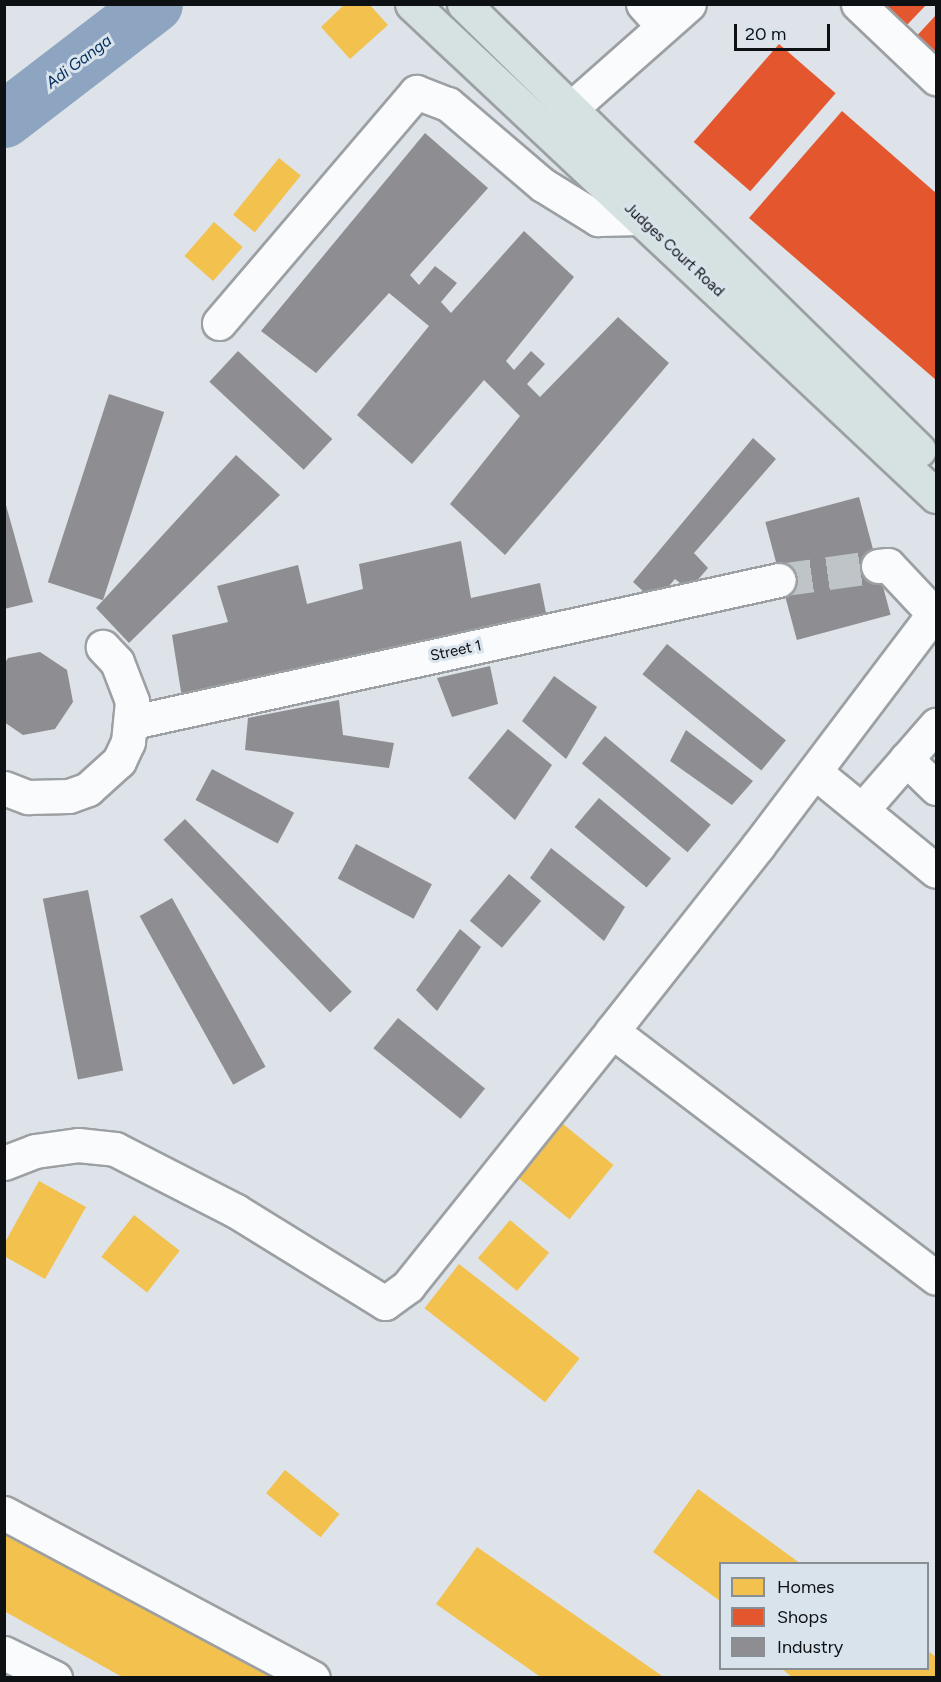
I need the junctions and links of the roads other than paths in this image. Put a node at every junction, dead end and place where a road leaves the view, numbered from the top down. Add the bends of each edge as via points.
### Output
1 (412, 4) edge
2 (464, 4) edge
3 (689, 4) edge
4 (858, 4) edge
5 (653, 15) edge
6 (936, 78) edge
7 (557, 120) junction
8 (640, 218) junction
9 (219, 323) dead end
10 (936, 466) edge
11 (936, 496) edge
12 (878, 566) tunnel mouth
13 (779, 580) tunnel mouth
14 (935, 612) edge
15 (103, 647) dead end
16 (133, 722) junction
17 (936, 725) edge
18 (906, 759) junction
19 (815, 772) junction
20 (4, 788) edge
21 (936, 789) edge
22 (862, 810) junction
23 (936, 871) edge
24 (612, 1031) junction
25 (4, 1162) edge
26 (936, 1278) edge
27 (4, 1513) edge
28 (4, 1653) edge
29 (55, 1677) edge
30 (314, 1677) edge

1 - 7 main road, Judges Court Road
2 - 7 main road, Judges Court Road
3 - 5 street
4 - 6 street
5 - 7 street
7 - 8 main road, Judges Court Road
7 - 10 main road, Judges Court Road via 597,133
8 - 9 street via 598,219 543,185 448,104 416,92
8 - 11 main road, Judges Court Road
12 - 14 street via 888,565
13 - 16 street, Street 1
14 - 19 street
15 - 16 street via 127,681
16 - 20 street via 119,761 88,789 48,799
17 - 18 street
18 - 21 street
18 - 22 street
19 - 22 street
19 - 24 street
22 - 23 street
24 - 25 street via 408,1286 385,1303 236,1211 115,1149 78,1145 35,1151
24 - 26 street
27 - 30 street
28 - 29 street

